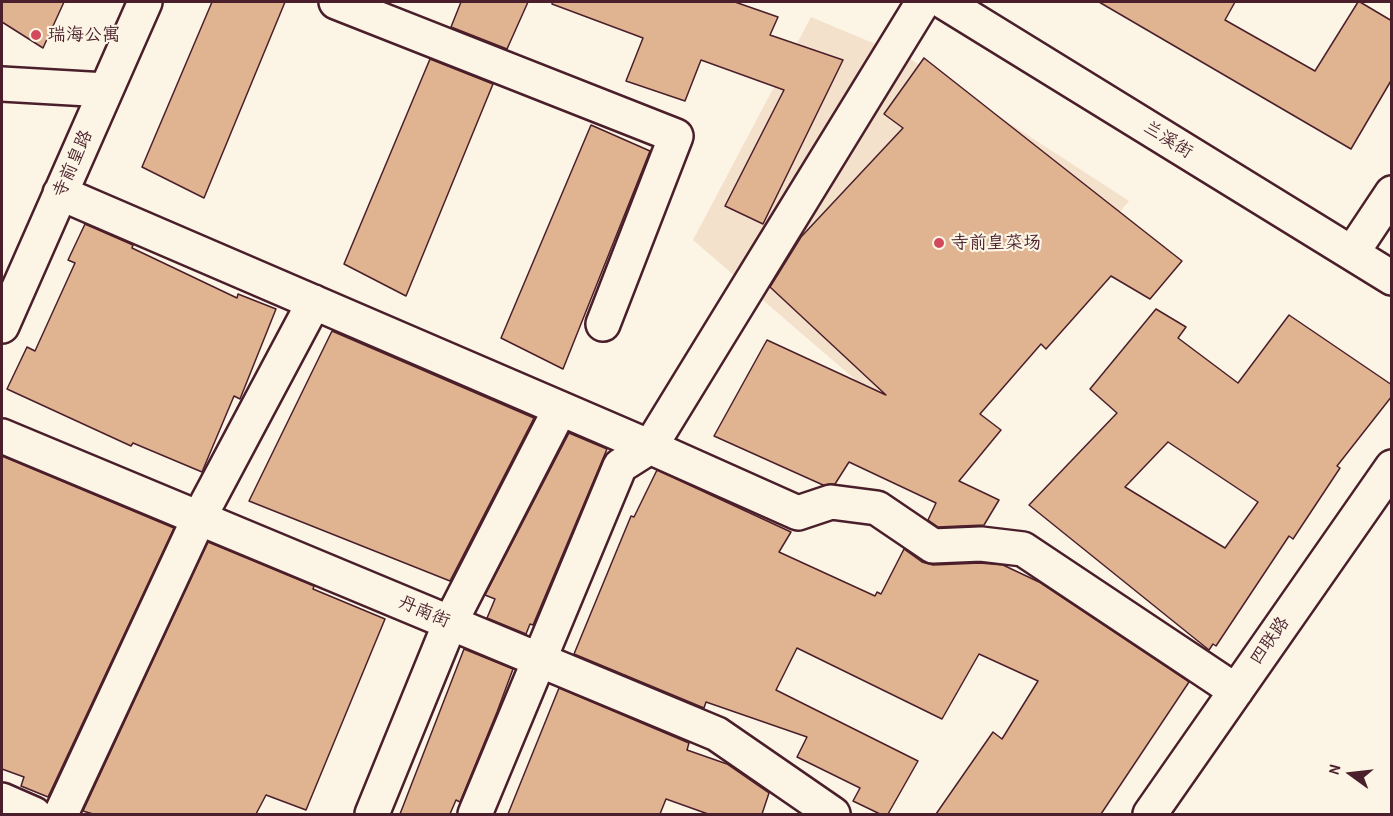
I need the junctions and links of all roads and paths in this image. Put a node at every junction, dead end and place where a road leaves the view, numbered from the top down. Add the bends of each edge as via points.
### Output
1 (145, 2) edge
2 (336, 2) edge
3 (923, 2) edge
4 (944, 2) edge
5 (371, 8) edge
6 (2, 84) edge
7 (106, 90) junction
8 (60, 193) junction
9 (1392, 193) edge
10 (1352, 253) junction
11 (1392, 278) edge
12 (314, 302) junction
13 (603, 324) dead end
14 (2, 327) edge
15 (560, 409) junction
16 (2, 436) edge
17 (650, 447) junction
18 (1392, 467) edge
19 (199, 518) junction
20 (450, 623) junction
21 (538, 659) junction
22 (1236, 691) junction
23 (2, 800) edge
24 (795, 803) edge
25 (34, 814) edge
26 (61, 814) edge
27 (372, 814) edge
28 (475, 814) edge
29 (833, 814) edge
30 (1149, 814) edge

1 - 7 street, 寺前皇路
2 - 5 street
3 - 17 street
4 - 10 street, 兰溪街
5 - 13 street via 676,136
6 - 7 street
7 - 8 street, 寺前皇路
8 - 12 street
8 - 14 street, 寺前皇路
9 - 10 street
10 - 11 street, 兰溪街
12 - 15 street
12 - 19 street
15 - 17 street
15 - 20 street
16 - 19 street, 丹南街
17 - 21 street via 620,466
17 - 22 street via 798,513 831,502 877,508 933,546 981,544 1023,549
18 - 22 street, 四联路
19 - 20 street, 丹南街
19 - 26 street
20 - 21 street, 丹南街
20 - 27 street
21 - 24 street, 丹南街 via 717,734
21 - 28 street
22 - 30 street, 四联路
23 - 25 street
24 - 29 street, 丹南街

